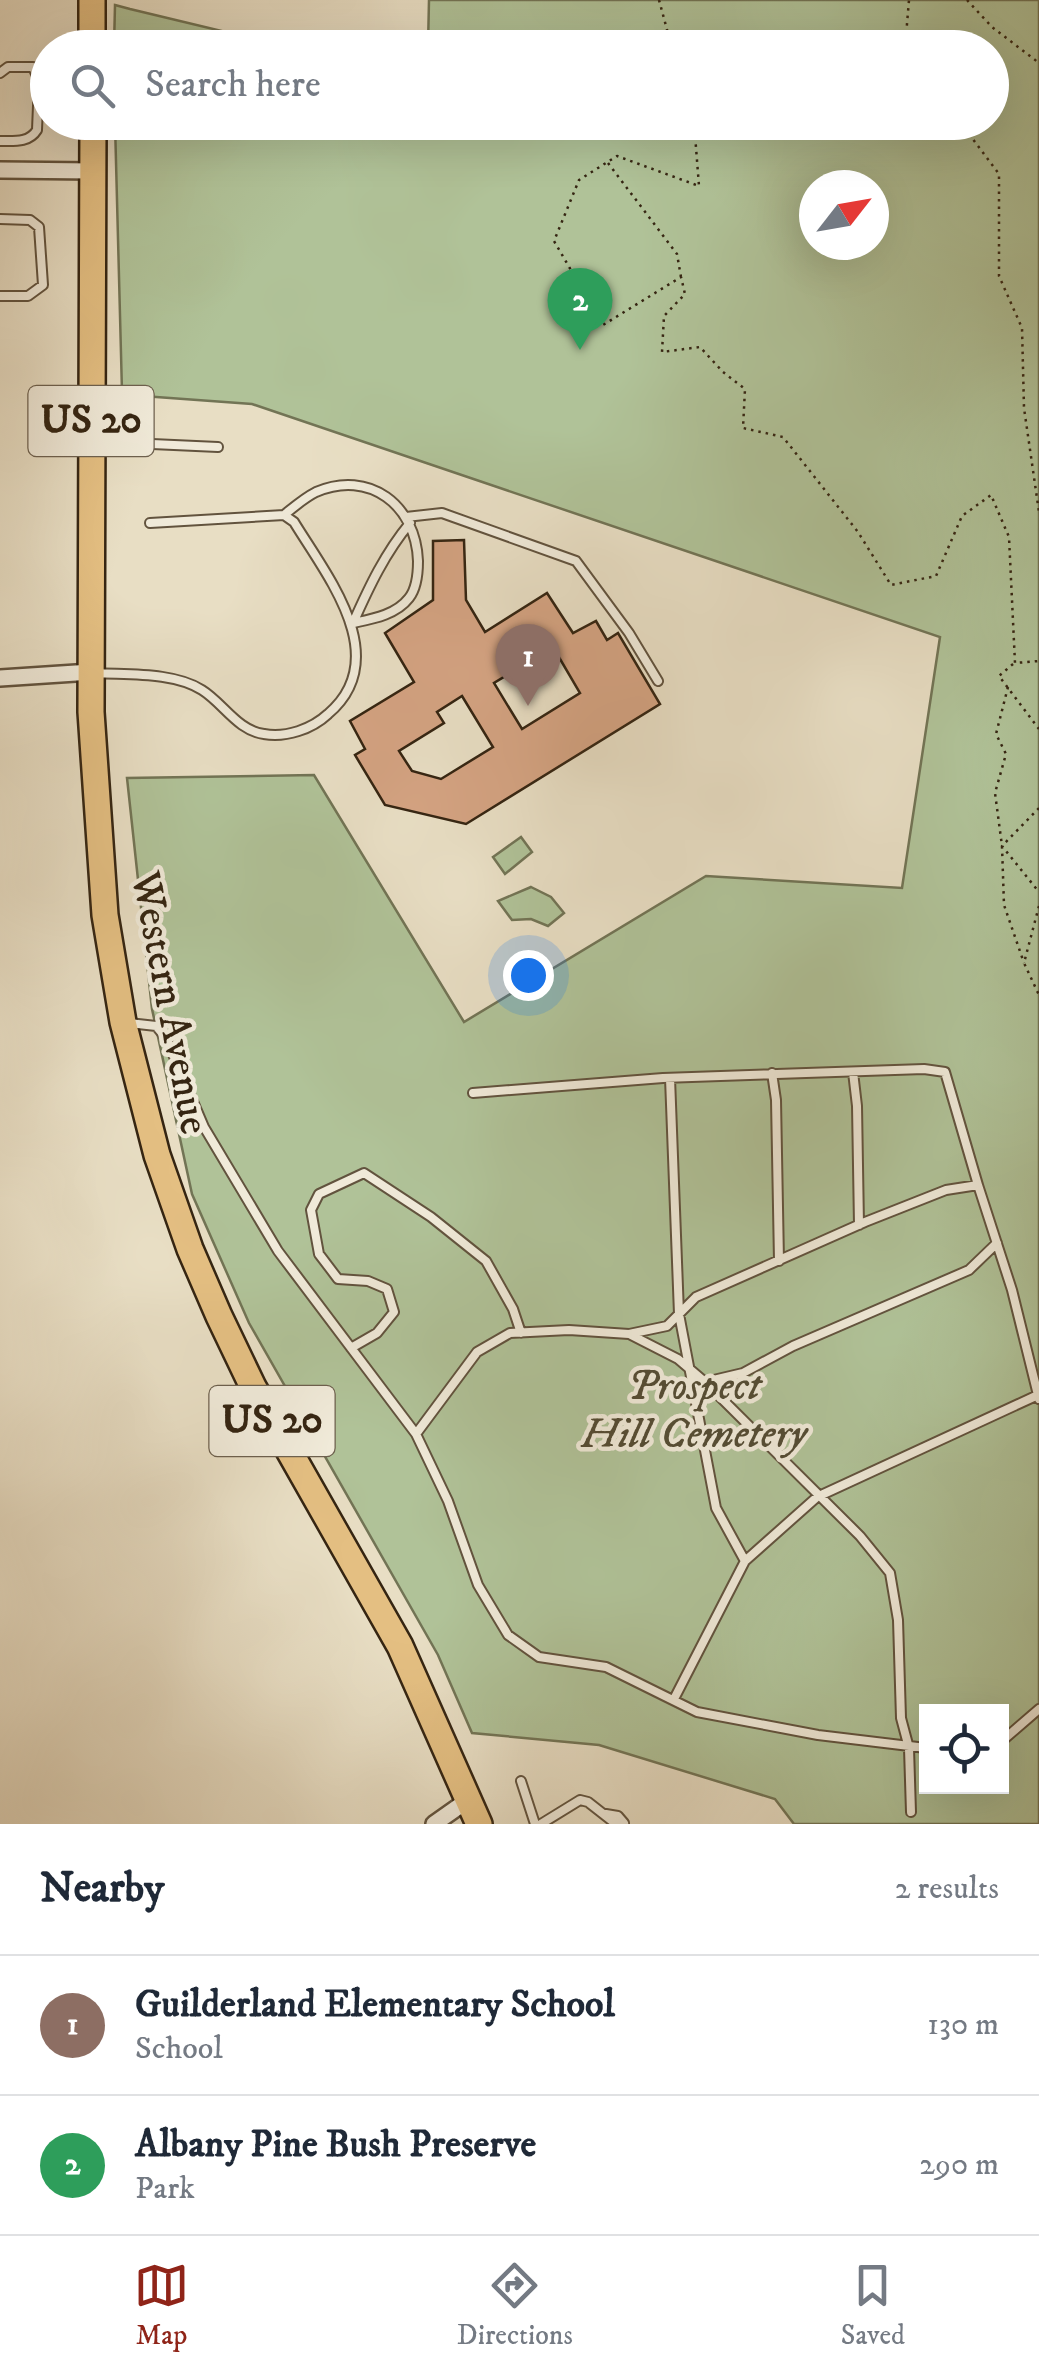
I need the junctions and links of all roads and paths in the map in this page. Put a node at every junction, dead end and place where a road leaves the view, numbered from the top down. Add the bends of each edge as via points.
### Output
1 (92, 0) edge
2 (659, 0) edge
3 (909, 0) edge
4 (967, 0) edge
5 (92, 30) edge
6 (667, 30) edge
7 (906, 30) edge
8 (995, 30) edge
9 (1009, 41) edge
10 (1039, 63) edge
11 (30, 67) edge
12 (0, 73) edge
13 (30, 138) edge
14 (93, 140) edge
15 (695, 140) edge
16 (974, 140) edge
17 (0, 142) edge
18 (607, 162) junction
19 (0, 170) edge
20 (93, 172) junction
21 (0, 219) edge
22 (681, 277) junction
23 (0, 296) edge
24 (91, 430) junction
25 (218, 447) dead end
26 (1039, 512) edge
27 (284, 516) junction
28 (408, 520) junction
29 (150, 523) dead end
30 (353, 622) junction
31 (1039, 661) edge
32 (1014, 663) junction
33 (92, 672) junction
34 (0, 678) edge
35 (658, 681) dead end
36 (1008, 687) junction
37 (1039, 729) edge
38 (1039, 808) edge
39 (1002, 846) junction
40 (1039, 892) edge
41 (1039, 906) edge
42 (1024, 963) junction
43 (1039, 995) edge
44 (124, 1022) junction
45 (772, 1072) junction
46 (852, 1072) junction
47 (670, 1078) junction
48 (473, 1093) dead end
49 (978, 1185) junction
50 (859, 1224) junction
51 (997, 1243) junction
52 (779, 1261) junction
53 (679, 1314) junction
54 (522, 1333) junction
55 (629, 1334) junction
56 (351, 1348) junction
57 (690, 1369) junction
58 (704, 1382) junction
59 (1039, 1397) edge
60 (416, 1434) junction
61 (817, 1496) junction
62 (744, 1561) junction
63 (674, 1699) junction
64 (1039, 1709) edge
65 (1009, 1735) edge
66 (909, 1748) junction
67 (919, 1748) edge
68 (522, 1781) dead end
69 (468, 1800) junction
70 (911, 1812) dead end
71 (558, 1814) junction
72 (606, 1819) edge
73 (567, 1823) edge
74 (620, 1823) edge
75 (434, 1824) edge
76 (479, 1824) edge
77 (538, 1824) edge

1 - 5 main road
2 - 6 path
3 - 7 path
4 - 8 path
9 - 10 path
11 - 12 lane
13 - 17 lane
14 - 20 main road, Western Avenue / US 20
15 - 18 path via 699,186 617,156
16 - 26 path via 999,174 1000,276 1022,328 1024,408
18 - 22 path via 677,254
18 - 22 path via 579,180 554,241 604,325
19 - 20 street
20 - 24 main road, Western Avenue / US 20
21 - 23 lane via 30,220 38,228 44,285 28,296
22 - 32 path via 685,294 664,316 662,352 700,348 745,389 743,428 783,437 891,585 936,576 962,516 991,495 1009,537
24 - 25 lane via 109,441
24 - 33 main road, Western Avenue / US 20
27 - 28 lane via 317,492 362,485 381,493
27 - 29 lane
27 - 30 lane via 294,522
28 - 30 lane
28 - 30 lane via 418,560 409,598 389,614
28 - 35 lane via 442,513 576,561
30 - 33 lane via 355,671 344,696 320,722 295,732 263,734 243,726 186,683
31 - 32 path
32 - 36 path via 999,676
33 - 34 street
33 - 44 main road, Western Avenue / US 20 via 106,915
36 - 37 path
36 - 39 path via 996,734 1006,754 995,792
38 - 39 path
39 - 40 path
39 - 42 path via 1004,905
41 - 42 path
42 - 43 path
44 - 56 lane via 156,1026 166,1038 204,1126 278,1251
44 - 69 main road, Western Avenue / US 20 via 157,1155 219,1316 252,1387 400,1646
45 - 46 lane
45 - 47 lane
45 - 52 lane
46 - 49 lane via 946,1072
46 - 50 lane
47 - 48 lane
47 - 53 lane
49 - 50 lane via 946,1190
49 - 51 lane
50 - 52 lane
51 - 58 lane via 969,1270 742,1373
51 - 59 lane
52 - 53 lane via 696,1298
53 - 55 lane via 667,1326
53 - 57 lane
54 - 55 lane
54 - 56 lane via 486,1261 364,1173 319,1194 311,1210 319,1254 338,1280 368,1281 386,1290 394,1312
54 - 60 lane via 477,1352
55 - 57 lane
56 - 60 lane
57 - 58 lane
57 - 62 lane via 716,1508
58 - 61 lane
59 - 61 lane
60 - 63 lane via 478,1585 508,1635 539,1657 606,1666
61 - 62 lane
61 - 66 lane via 890,1573
62 - 63 lane
63 - 66 lane via 698,1712 753,1724
64 - 65 lane
66 - 67 lane
66 - 70 lane
68 - 77 lane
69 - 75 street
69 - 76 main road, Western Avenue / US 20
71 - 72 lane via 580,1800
71 - 73 lane
71 - 77 lane
72 - 74 lane via 618,1816

